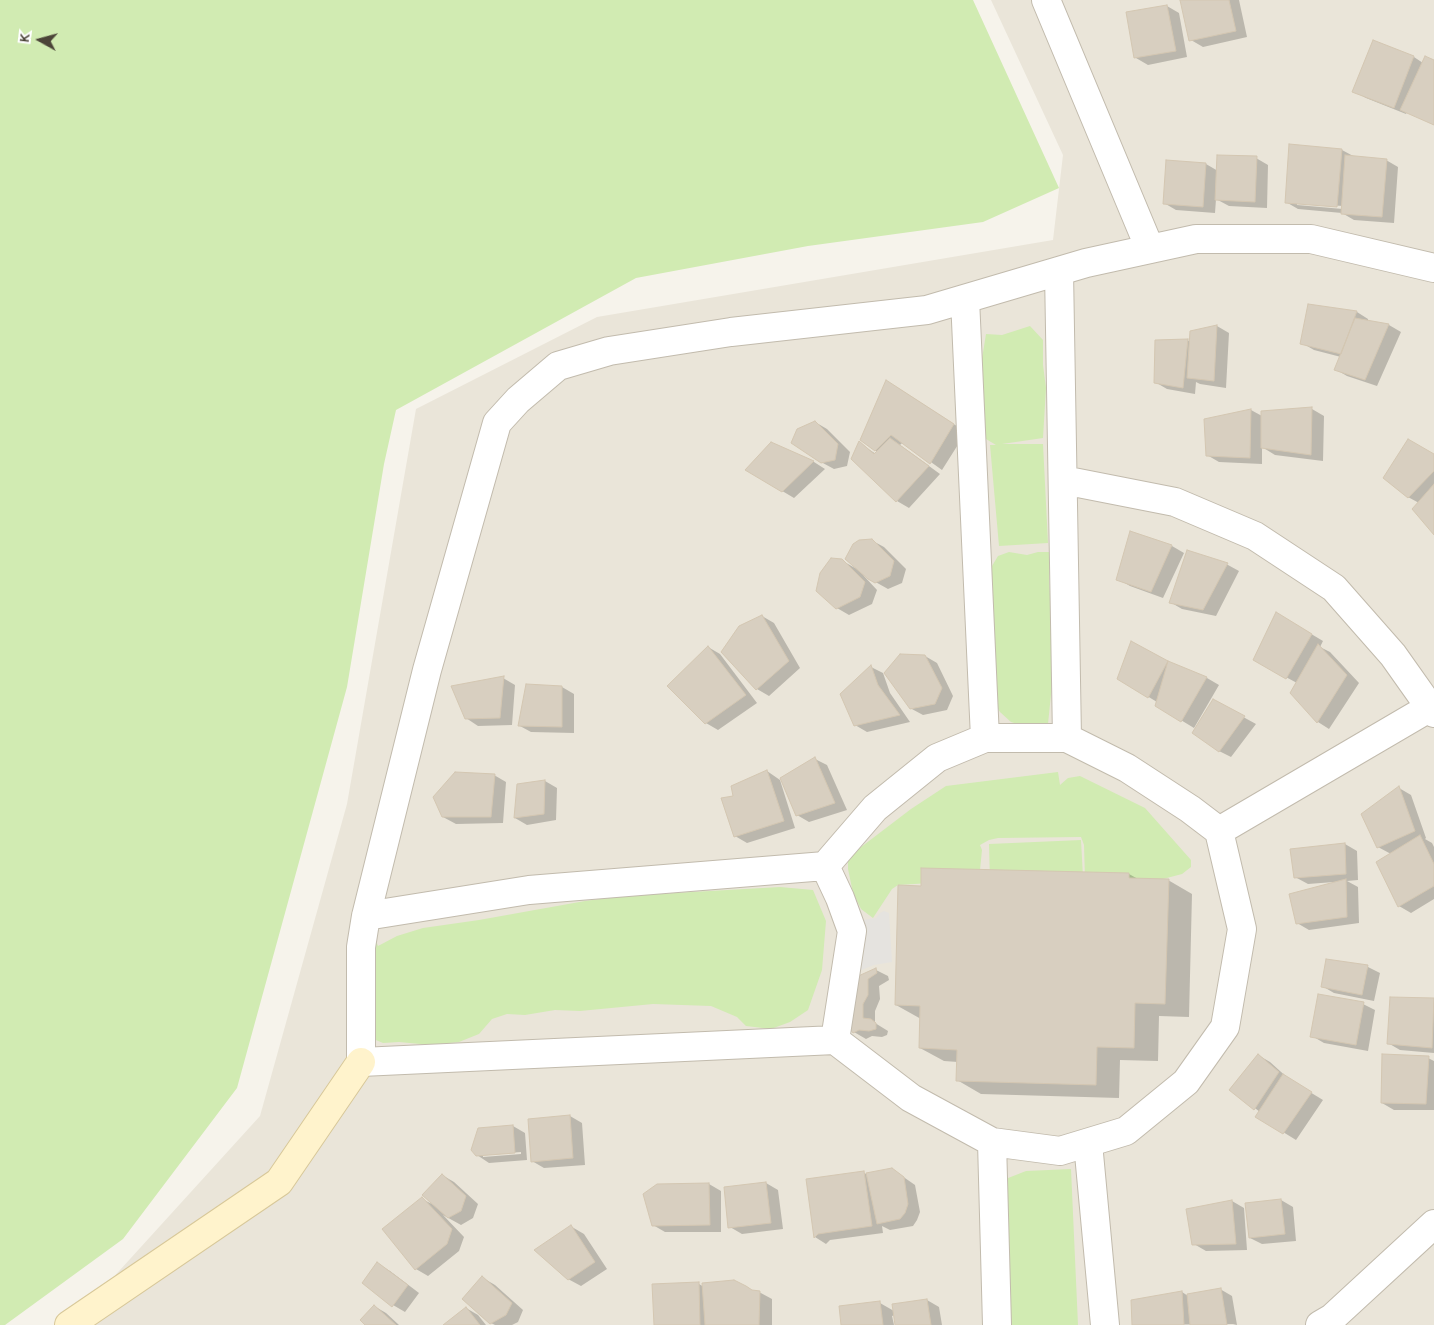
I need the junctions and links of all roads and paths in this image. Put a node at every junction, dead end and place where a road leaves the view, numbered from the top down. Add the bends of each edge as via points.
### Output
1 (1046, 0) edge
2 (1150, 249) junction
3 (1434, 268) edge
4 (1059, 271) junction
5 (965, 299) junction
6 (1063, 480) junction
7 (1433, 708) edge
8 (985, 738) junction
9 (1067, 738) junction
10 (1219, 831) junction
11 (825, 866) junction
12 (366, 916) junction
13 (835, 1040) junction
14 (361, 1062) junction
15 (992, 1142) junction
16 (1088, 1143) junction
17 (1434, 1224) edge
18 (69, 1325) edge
19 (997, 1325) edge
20 (1105, 1325) edge
21 (1320, 1325) edge

1 - 2 street
2 - 3 street via 1196,239 1311,239
2 - 4 street
4 - 5 street
4 - 6 street
5 - 8 street
5 - 12 street via 927,310 731,332 609,351 558,366 518,400 497,423 427,670
6 - 7 street via 1176,502 1255,536 1334,588 1393,655
6 - 9 street
7 - 10 street
8 - 9 street
8 - 11 street via 937,758 875,808
9 - 10 street via 1127,768
10 - 16 street via 1242,929 1225,1027 1186,1082 1126,1131
11 - 12 street via 529,890
11 - 13 street via 852,931
12 - 14 street via 361,947
13 - 14 street
13 - 15 street via 911,1098
14 - 18 street via 278,1182
15 - 16 street via 1060,1151
15 - 19 street
16 - 20 street
17 - 21 street via 1332,1318

